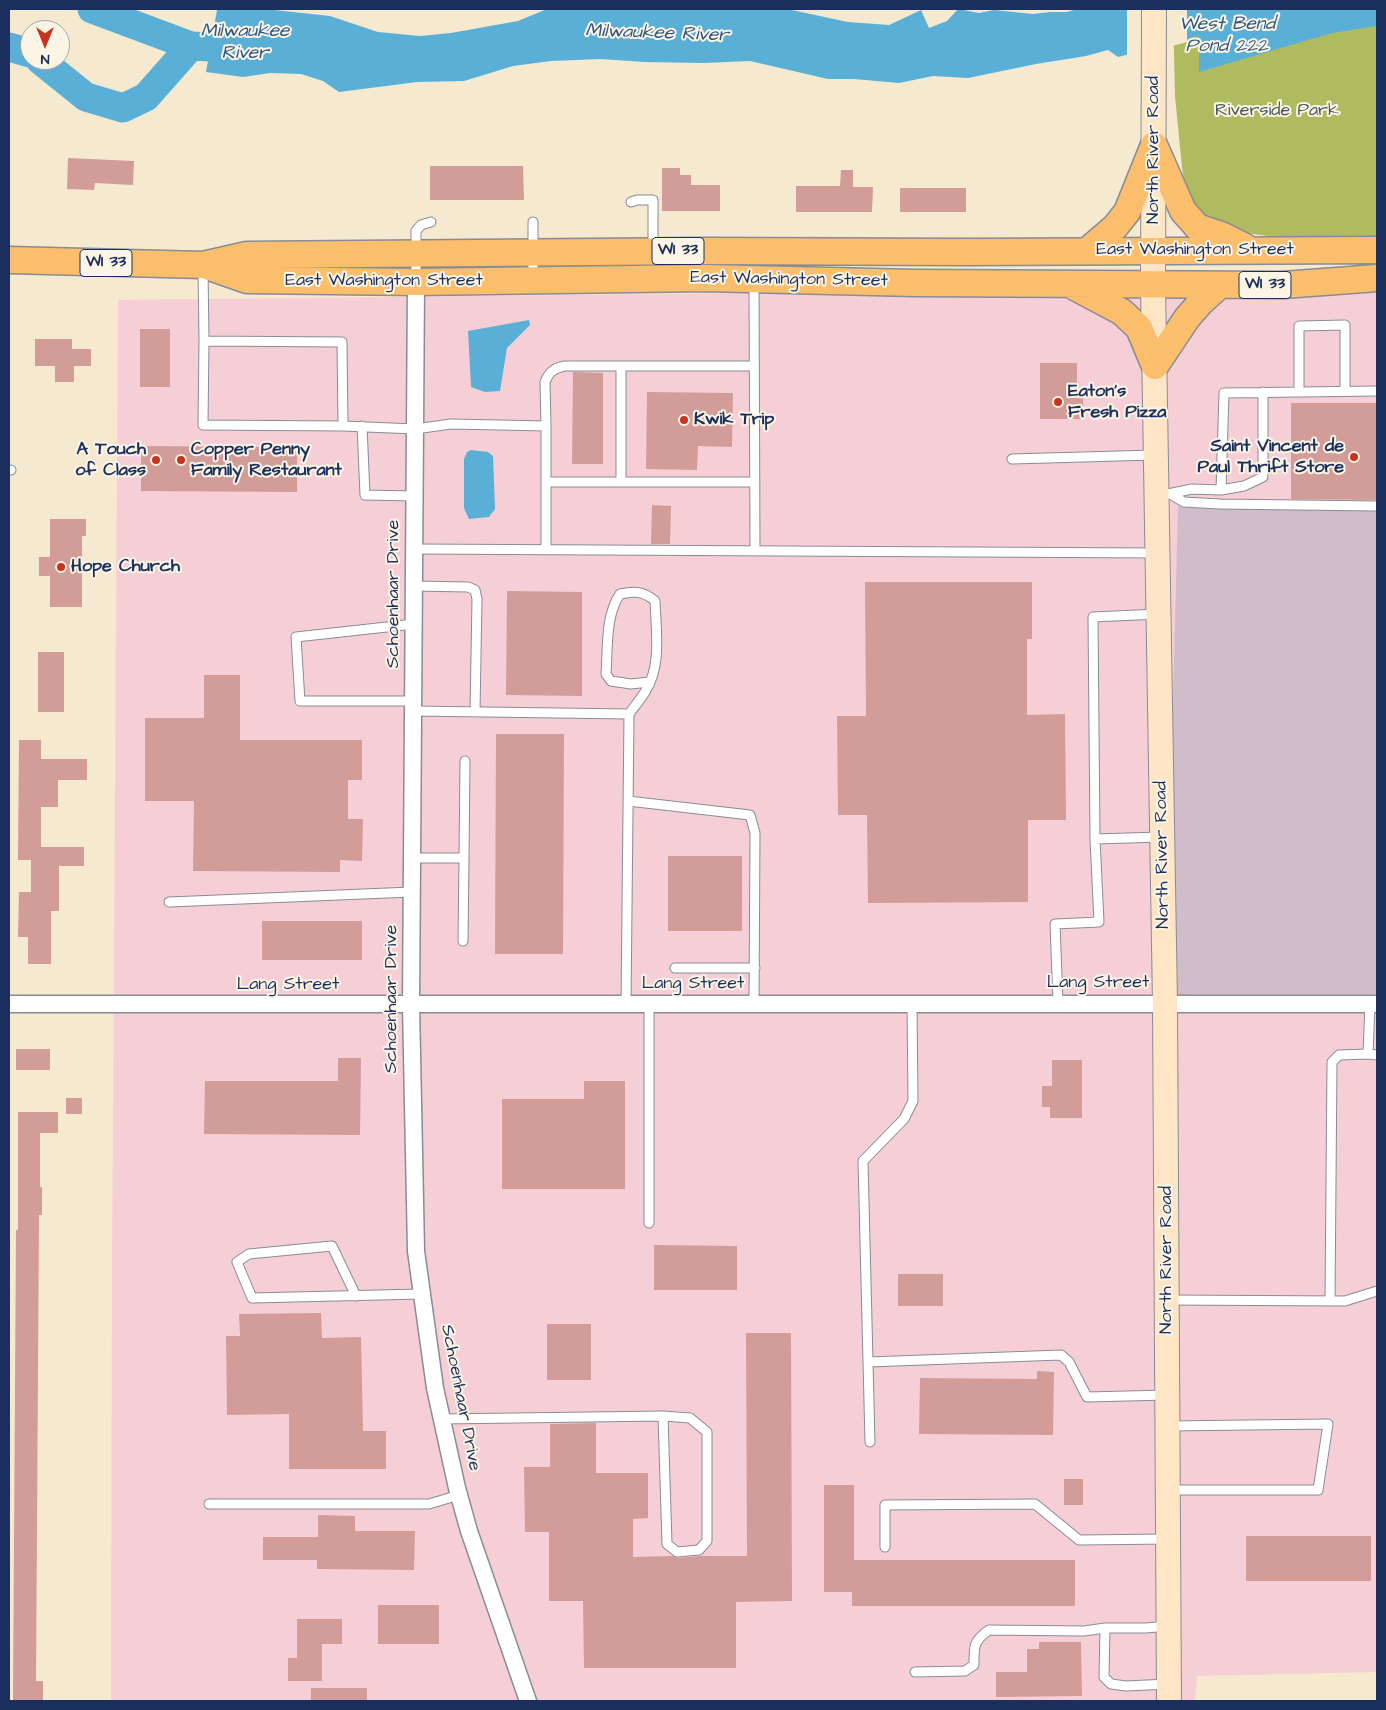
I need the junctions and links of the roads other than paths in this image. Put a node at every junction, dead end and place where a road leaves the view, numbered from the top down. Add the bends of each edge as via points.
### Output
1 (1154, 9) edge
2 (1154, 145) junction
3 (631, 202) dead end
4 (430, 222) dead end
5 (533, 222) dead end
6 (1250, 250) junction
7 (1377, 250) edge
8 (1087, 251) junction
9 (1154, 251) junction
10 (532, 252) junction
11 (416, 254) junction
12 (9, 260) edge
13 (203, 265) junction
14 (653, 265) junction
15 (839, 267) junction
16 (1377, 278) edge
17 (754, 280) junction
18 (532, 281) junction
19 (416, 282) junction
20 (1070, 284) junction
21 (1153, 285) junction
22 (1220, 286) junction
23 (204, 340) junction
24 (620, 366) junction
25 (754, 366) junction
26 (1156, 366) junction
27 (1299, 391) junction
28 (1345, 391) junction
29 (1263, 392) junction
30 (1377, 392) edge
31 (343, 426) junction
32 (362, 426) junction
33 (546, 426) junction
34 (415, 429) junction
35 (1157, 455) junction
36 (1012, 459) dead end
37 (546, 482) junction
38 (621, 482) junction
39 (755, 482) junction
40 (1221, 490) junction
41 (1165, 494) junction
42 (414, 496) junction
43 (1377, 506) edge
44 (414, 549) junction
45 (546, 549) junction
46 (755, 550) junction
47 (1158, 553) junction
48 (414, 586) junction
49 (1159, 614) junction
50 (414, 624) junction
51 (649, 682) junction
52 (413, 706) junction
53 (475, 712) junction
54 (629, 714) junction
55 (465, 761) dead end
56 (628, 801) junction
57 (1163, 836) junction
58 (1095, 839) junction
59 (412, 858) junction
60 (464, 858) junction
61 (412, 892) junction
62 (169, 902) dead end
63 (463, 941) dead end
64 (676, 968) dead end
65 (755, 968) junction
66 (912, 1003) junction
67 (1058, 1003) junction
68 (9, 1004) edge
69 (649, 1004) junction
70 (754, 1004) junction
71 (1165, 1004) junction
72 (1373, 1004) edge
73 (411, 1005) junction
74 (626, 1005) junction
75 (1373, 1054) edge
76 (649, 1223) dead end
77 (1377, 1291) edge
78 (421, 1294) junction
79 (356, 1296) junction
80 (1167, 1300) junction
81 (1330, 1301) junction
82 (868, 1362) junction
83 (1168, 1395) junction
84 (664, 1416) junction
85 (442, 1419) junction
86 (1168, 1426) junction
87 (870, 1442) dead end
88 (1168, 1490) junction
89 (459, 1495) junction
90 (209, 1504) dead end
91 (1168, 1539) junction
92 (885, 1546) dead end
93 (1169, 1626) junction
94 (1105, 1628) junction
95 (916, 1672) dead end
96 (1169, 1692) edge
97 (528, 1701) edge

1 - 2 street, North River Road
2 - 6 main road via 1183,211 1193,222
2 - 8 main road via 1127,212
2 - 9 street, North River Road
3 - 14 lane via 653,200
4 - 11 lane via 416,231
5 - 10 lane
6 - 7 main road, East Washington Street / WI 33
6 - 9 main road, East Washington Street / WI 33
8 - 9 main road, East Washington Street / WI 33
8 - 15 main road, East Washington Street / WI 33
9 - 21 street, North River Road
10 - 11 main road, East Washington Street / WI 33
10 - 14 main road, East Washington Street / WI 33
10 - 18 lane
11 - 13 main road, East Washington Street / WI 33 via 247,255
11 - 19 lane
12 - 13 main road, East Washington Street / WI 33
13 - 19 main road, East Washington Street / WI 33 via 247,280
13 - 23 lane
14 - 15 main road, East Washington Street / WI 33
14 - 17 main road, East Washington Street / WI 33
14 - 18 main road, East Washington Street / WI 33
15 - 17 main road, East Washington Street / WI 33
15 - 20 main road, East Washington Street / WI 33
16 - 22 main road, East Washington Street / WI 33 via 1283,286
17 - 25 lane
18 - 19 main road, East Washington Street / WI 33
19 - 34 street, Schoenhaar Drive
20 - 21 main road, East Washington Street / WI 33
20 - 26 main road via 1122,312 1133,322 1139,328
21 - 22 main road, East Washington Street / WI 33
21 - 26 street, North River Road
22 - 26 main road via 1187,318
23 - 31 lane via 342,342
23 - 31 lane via 202,425
24 - 25 lane
24 - 33 lane via 554,368 545,382
24 - 38 lane
25 - 39 lane
26 - 35 street, North River Road
27 - 28 lane
27 - 28 lane via 1299,326 1344,325
27 - 29 lane
28 - 30 lane
29 - 40 lane via 1263,477 1244,486
29 - 40 lane via 1224,393
31 - 32 lane
32 - 34 lane
32 - 42 lane via 365,494
33 - 34 lane via 451,424
33 - 37 lane
34 - 42 street, Schoenhaar Drive
35 - 36 lane
35 - 41 street, North River Road
37 - 38 lane
37 - 45 lane
38 - 39 lane
39 - 46 lane
40 - 41 lane via 1192,489
41 - 43 lane via 1184,502 1210,504
41 - 47 street, North River Road
42 - 44 street, Schoenhaar Drive
44 - 45 lane
44 - 48 street, Schoenhaar Drive
45 - 46 lane
46 - 47 lane
47 - 49 street, North River Road
48 - 50 street, Schoenhaar Drive
48 - 53 lane via 468,587 475,590
49 - 57 street, North River Road
49 - 58 lane via 1093,617
50 - 52 street, Schoenhaar Drive
50 - 52 lane via 296,637 300,701
51 - 51 lane via 657,661 655,601 648,594 634,591 620,594 609,625 606,674 612,681
51 - 54 lane
52 - 53 lane
52 - 59 street, Schoenhaar Drive
53 - 54 lane
54 - 56 lane
55 - 60 lane
56 - 65 lane via 750,815 755,832
56 - 74 lane
57 - 58 lane
57 - 71 street, North River Road
58 - 67 lane via 1099,922 1055,924
59 - 60 lane
59 - 61 street, Schoenhaar Drive
60 - 63 lane
61 - 62 lane
61 - 73 street, Schoenhaar Drive
64 - 65 lane
65 - 70 lane
66 - 67 street, Lang Street
66 - 70 street, Lang Street
66 - 82 lane via 913,1100 904,1119 863,1161
67 - 71 street, Lang Street
68 - 73 street, Lang Street
69 - 70 street, Lang Street
69 - 74 street, Lang Street
69 - 76 lane
71 - 72 street, Lang Street
71 - 80 street, North River Road
72 - 75 lane
73 - 74 street, Lang Street
73 - 78 street, Schoenhaar Drive via 416,1251
75 - 81 lane via 1339,1055 1332,1062
77 - 81 lane via 1344,1301
78 - 79 lane
78 - 85 street, Schoenhaar Drive
79 - 79 lane via 252,1298 237,1262 249,1254 332,1246
80 - 81 lane
80 - 83 street, North River Road
82 - 83 lane via 1061,1355 1069,1362 1087,1397
82 - 87 lane
83 - 86 street, North River Road
84 - 84 lane via 667,1544 677,1552 699,1550 707,1541 707,1432 690,1418
84 - 85 lane
85 - 89 street, Schoenhaar Drive
86 - 88 street, North River Road
86 - 88 lane via 1328,1424 1318,1490
88 - 91 street, North River Road
89 - 90 lane via 429,1504
89 - 97 street, Schoenhaar Drive via 468,1531
91 - 92 lane via 1079,1540 1035,1504 885,1505
91 - 93 street, North River Road
93 - 94 lane
93 - 96 street, North River Road
94 - 95 lane via 1084,1631 988,1630 974,1647 974,1665 965,1671
94 - 96 lane via 1104,1677 1111,1684

